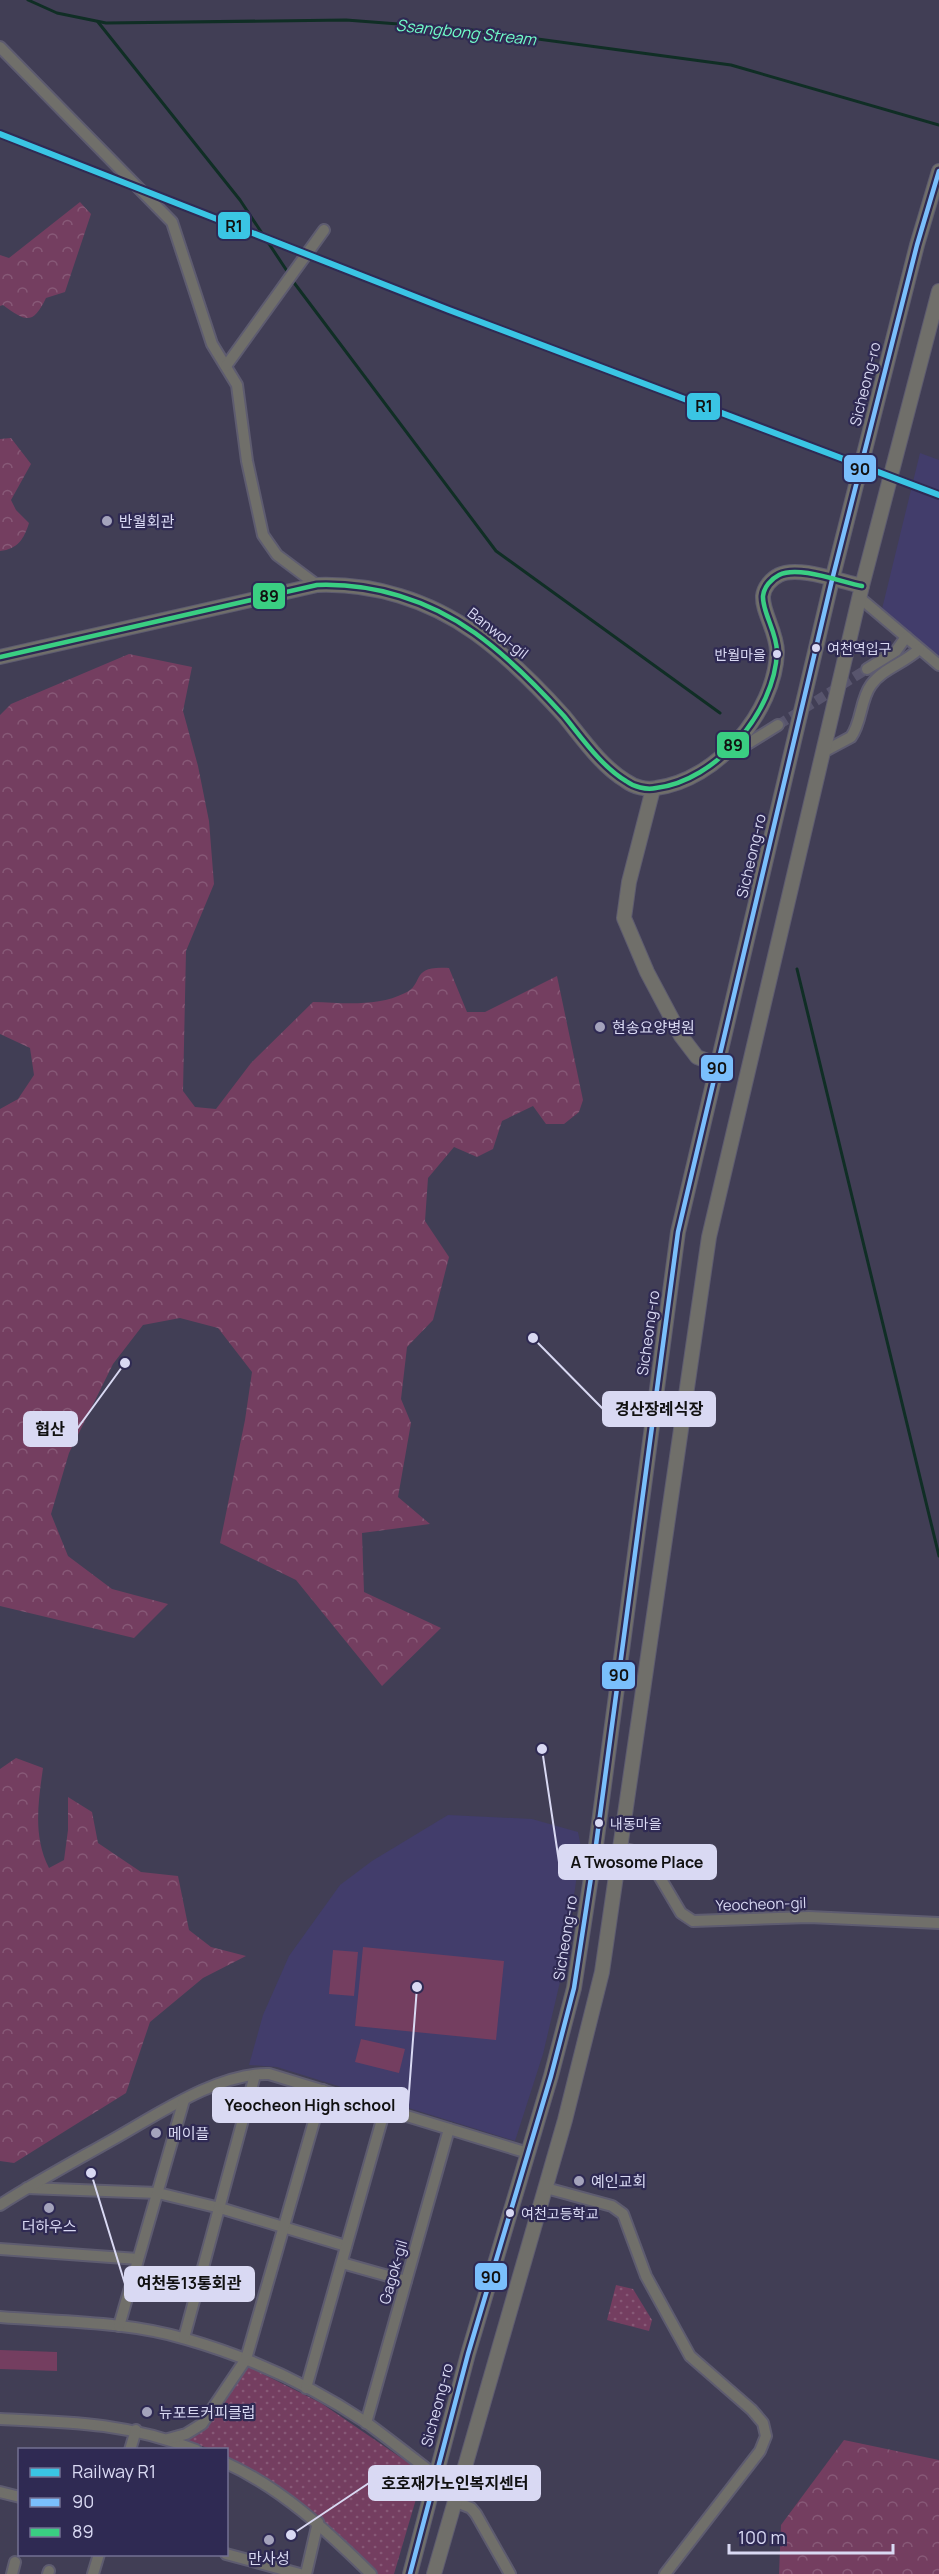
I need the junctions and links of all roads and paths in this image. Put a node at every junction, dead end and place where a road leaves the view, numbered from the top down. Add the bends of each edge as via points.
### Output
1 (0, 48) edge
2 (939, 171) edge
3 (324, 230) dead end
4 (939, 291) edge
5 (226, 366) junction
6 (832, 580) junction
7 (317, 585) junction
8 (861, 592) junction
9 (906, 637) junction
10 (919, 649) junction
11 (0, 657) edge
12 (939, 665) edge
13 (867, 669) tunnel mouth
14 (778, 725) tunnel mouth
15 (823, 752) junction
16 (722, 755) junction
17 (627, 782) junction
18 (653, 789) junction
19 (644, 820) junction
20 (718, 1065) junction
21 (596, 1845) junction
22 (621, 1848) junction
23 (939, 1923) edge
24 (255, 2074) junction
25 (323, 2090) junction
26 (184, 2100) junction
27 (385, 2109) junction
28 (449, 2129) junction
29 (528, 2153) junction
30 (26, 2188) junction
31 (546, 2188) junction
32 (158, 2193) junction
33 (0, 2205) edge
34 (220, 2208) junction
35 (284, 2228) junction
36 (346, 2246) junction
37 (0, 2249) edge
38 (138, 2259) junction
39 (342, 2263) junction
40 (406, 2281) junction
41 (0, 2317) edge
42 (119, 2326) junction
43 (184, 2338) junction
44 (468, 2355) junction
45 (246, 2359) junction
46 (494, 2361) junction
47 (306, 2388) junction
48 (0, 2419) edge
49 (366, 2423) junction
50 (136, 2430) junction
51 (168, 2439) junction
52 (131, 2448) edge
53 (191, 2448) edge
54 (228, 2464) edge
55 (436, 2476) junction
56 (0, 2492) edge
57 (18, 2496) edge
58 (454, 2501) junction
59 (318, 2522) junction
60 (228, 2555) edge
61 (98, 2556) edge
62 (15, 2562) dead end
63 (12, 2574) edge
64 (93, 2574) edge
65 (300, 2574) edge
66 (306, 2574) edge
67 (371, 2574) edge
68 (410, 2574) edge
69 (434, 2574) edge
70 (510, 2574) edge
71 (665, 2574) edge

1 - 5 street via 172,222 212,344
2 - 6 street, Sicheong-ro
3 - 5 street
4 - 8 street
5 - 7 street via 237,385 247,461 266,541 277,555
6 - 8 street
6 - 16 street via 789,572 779,575 765,589 763,603 776,642 771,688 754,720
6 - 20 street, Sicheong-ro
7 - 11 street, Banwol-gil
7 - 17 street, Banwol-gil via 354,586 394,594 432,607 461,624 527,677 606,765
8 - 9 street
8 - 15 street
9 - 10 street
9 - 13 street via 896,651
10 - 12 street
10 - 15 street via 877,678 866,694 851,737
14 - 16 street via 736,751
15 - 22 street via 786,930 709,1237
16 - 18 street via 693,776
17 - 18 street, Banwol-gil
17 - 19 street via 643,803
18 - 19 street
19 - 20 street via 624,907 626,925 663,1004 691,1051
20 - 21 street, Sicheong-ro via 678,1232
21 - 22 street
21 - 29 street, Sicheong-ro via 573,1988
22 - 23 street, Yeocheon-gil via 646,1854 681,1913 693,1921 809,1917
22 - 31 street via 602,1972
24 - 25 street via 269,2074
24 - 26 street
24 - 34 street
25 - 27 street
25 - 35 street
26 - 30 street
26 - 32 street
27 - 28 street
27 - 36 street
28 - 29 street
28 - 40 street, Gagok-gil
29 - 44 street, Sicheong-ro
30 - 32 street
30 - 33 street
31 - 46 street
31 - 71 street via 612,2206 623,2214 646,2276 690,2356 752,2410 765,2429 765,2441 757,2456
32 - 34 street
32 - 38 street
34 - 35 street
34 - 43 street
35 - 36 street
35 - 45 street
36 - 39 street
37 - 38 street
38 - 42 street
39 - 40 street
39 - 47 street
40 - 49 street, Gagok-gil
41 - 42 street
42 - 43 street
43 - 45 street
44 - 46 street
44 - 55 street, Sicheong-ro
45 - 47 street
45 - 51 street via 202,2424
46 - 58 street
47 - 49 street
48 - 50 street
49 - 55 street
50 - 51 street
50 - 52 street
51 - 53 street
54 - 59 street
55 - 68 street, Sicheong-ro
56 - 57 street
58 - 69 street
58 - 70 street via 476,2514
59 - 66 street
59 - 67 street
60 - 65 street
61 - 64 street
62 - 63 street

